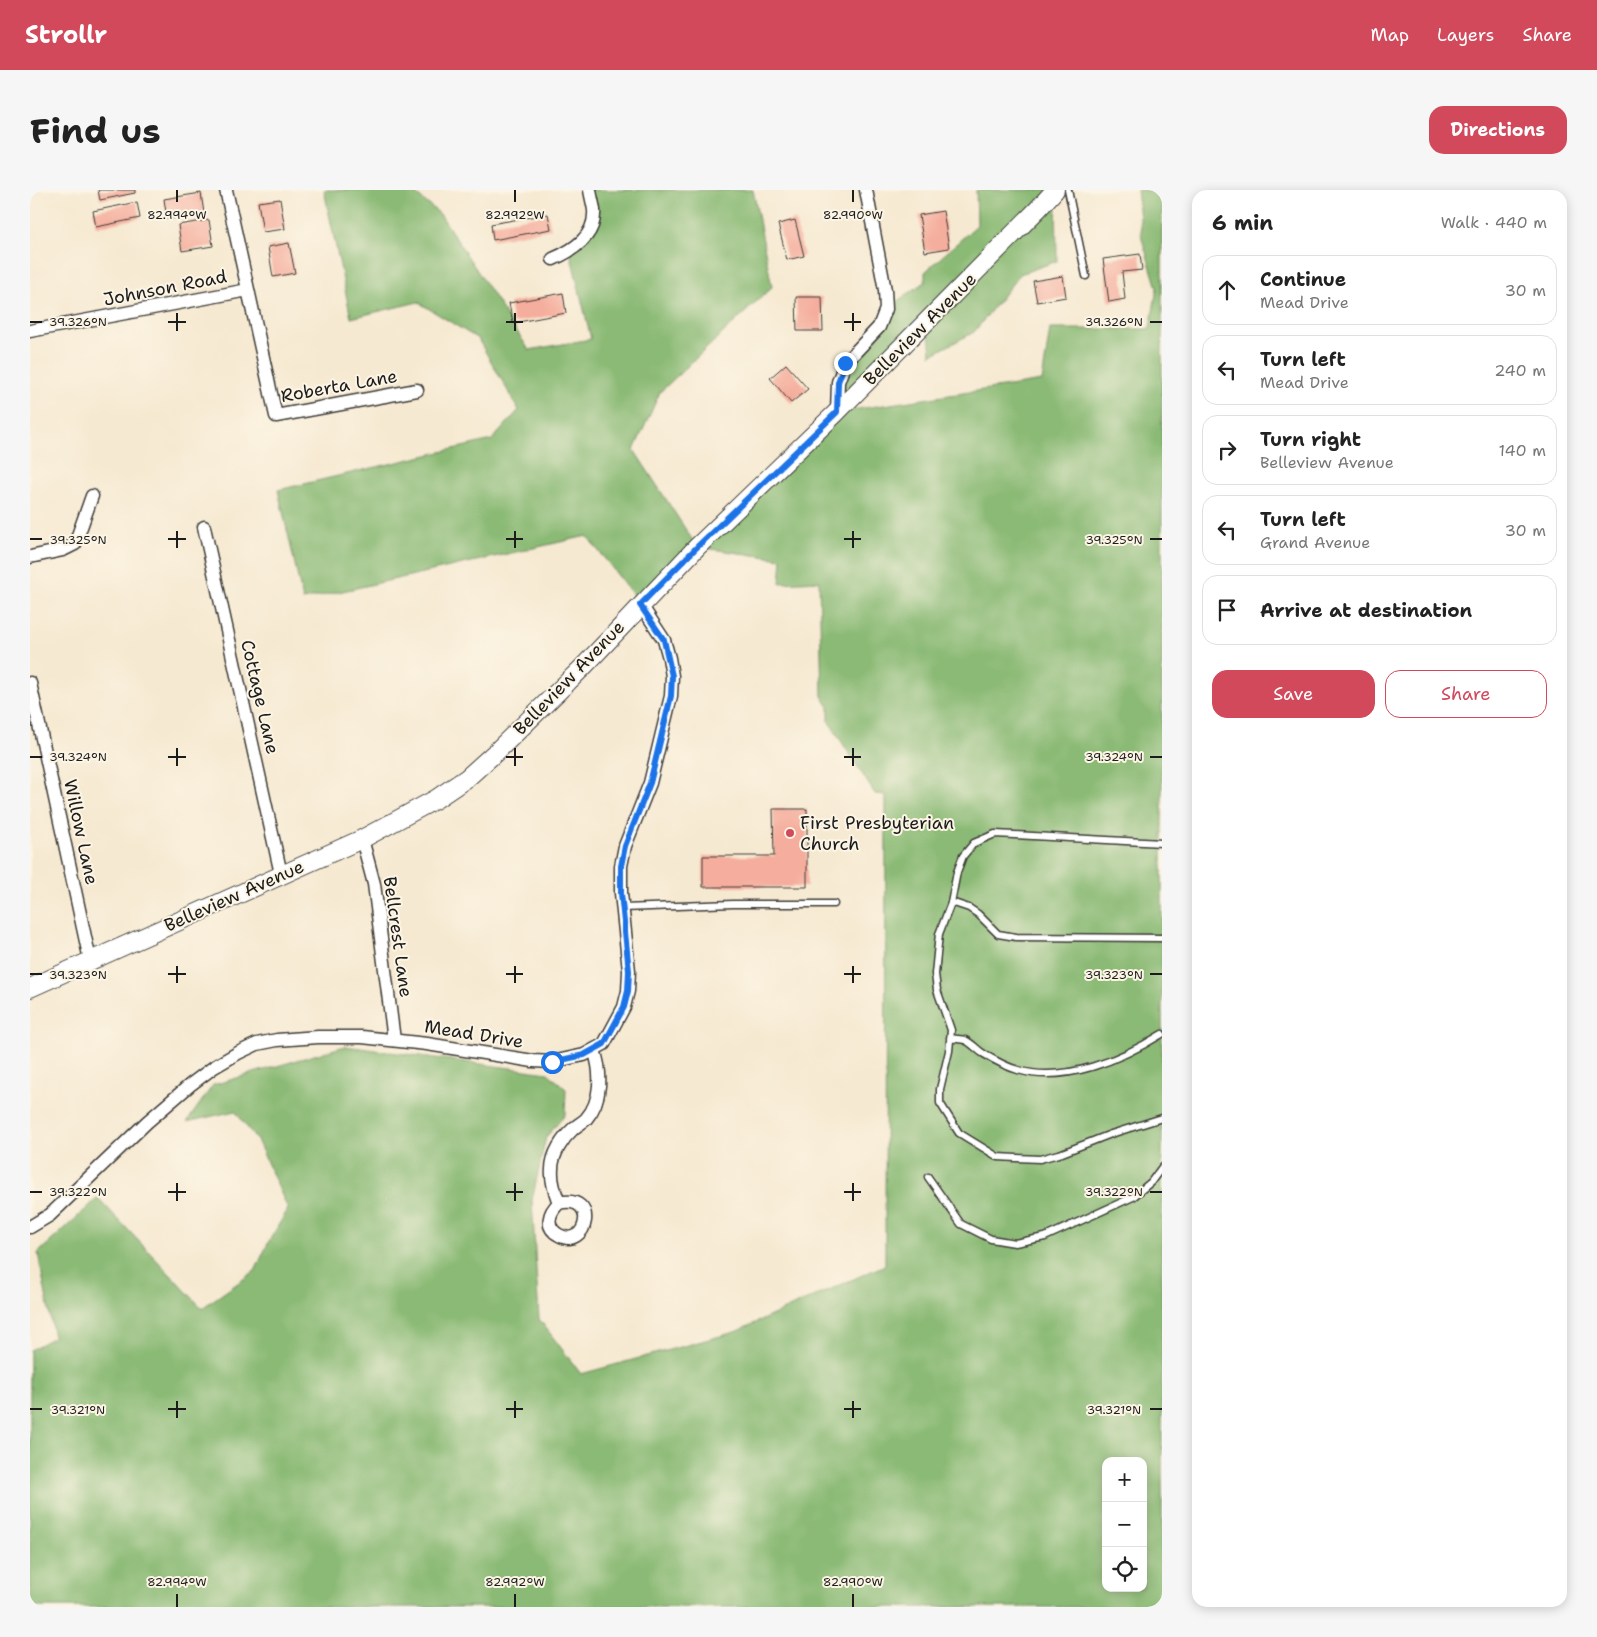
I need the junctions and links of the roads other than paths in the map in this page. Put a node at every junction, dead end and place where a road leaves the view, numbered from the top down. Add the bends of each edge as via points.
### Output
1 (226, 190) edge
2 (590, 190) edge
3 (866, 190) edge
4 (1054, 190) edge
5 (1068, 190) edge
6 (553, 259) dead end
7 (1086, 276) dead end
8 (248, 290) junction
9 (30, 331) edge
10 (417, 390) dead end
11 (837, 412) junction
12 (92, 496) dead end
13 (204, 527) dead end
14 (30, 557) edge
15 (640, 605) junction
16 (30, 683) edge
17 (362, 839) junction
18 (1162, 843) edge
19 (281, 874) junction
20 (951, 902) junction
21 (834, 904) dead end
22 (623, 908) junction
23 (1162, 938) edge
24 (90, 960) junction
25 (30, 988) edge
26 (1162, 1034) edge
27 (950, 1038) junction
28 (394, 1040) junction
29 (594, 1050) junction
30 (1162, 1118) edge
31 (1162, 1167) edge
32 (928, 1177) dead end
33 (559, 1203) dead end
34 (30, 1227) edge

1 - 8 street
2 - 6 street via 594,212 590,234 570,252
3 - 11 street via 886,309 879,327 845,363 838,382
4 - 11 street, Belleview Avenue
5 - 7 lane
8 - 9 street, Johnson Road
8 - 10 street, Roberta Lane via 276,416
11 - 15 street, Belleview Avenue
12 - 14 street via 75,544
13 - 19 street, Cottage Lane
15 - 17 street, Belleview Avenue via 583,667 467,778 436,800
15 - 22 street, Mead Drive via 664,640 672,676 671,696 650,783 625,846 621,866
16 - 24 street, Willow Lane
17 - 19 street, Belleview Avenue
17 - 28 street, Bellcrest Lane via 374,884
18 - 20 lane via 995,834 974,842 962,856
19 - 24 street, Belleview Avenue
20 - 23 lane via 974,911 998,934 1016,937
20 - 27 lane via 939,934 936,974 937,990 951,1030
21 - 22 lane
22 - 29 street, Mead Drive via 628,991 614,1029 604,1044
24 - 25 street, Belleview Avenue
26 - 27 lane via 1141,1047 1072,1073 1018,1070 983,1054 966,1040
27 - 30 lane via 940,1103 959,1133 998,1157 1040,1159
28 - 29 street, Mead Drive via 552,1062
28 - 34 street, Mead Drive via 318,1036 257,1044 238,1053 190,1085 50,1215
29 - 33 street via 599,1075 596,1102 585,1120 563,1142 552,1167
31 - 32 lane via 1151,1182 1133,1197 1046,1237 1015,1243 991,1239 961,1224

